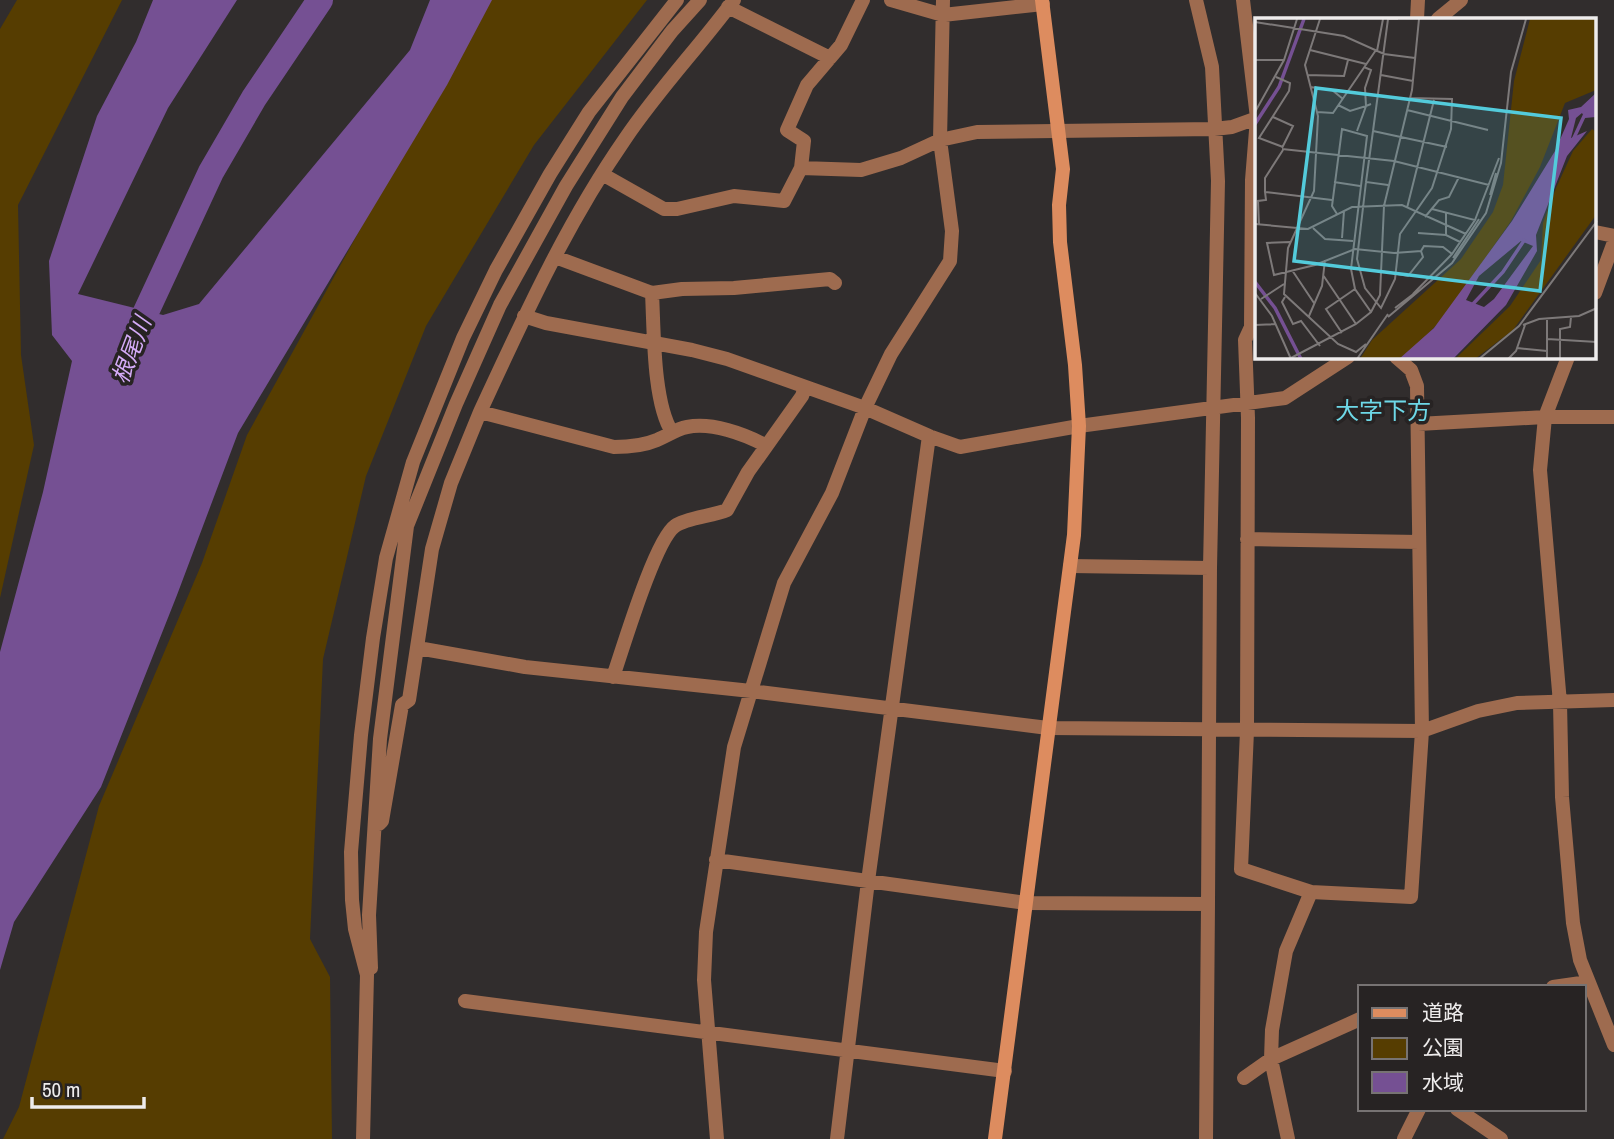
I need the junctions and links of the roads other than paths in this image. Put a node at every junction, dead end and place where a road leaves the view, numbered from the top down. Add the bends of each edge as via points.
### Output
1 (677, 0) edge
2 (701, 0) edge
3 (863, 0) edge
4 (891, 0) edge
5 (1196, 0) edge
6 (1243, 0) edge
7 (1418, 0) edge
8 (1461, 0) edge
9 (1043, 2) edge
10 (731, 4) edge
11 (943, 7) edge
12 (1417, 18) edge
13 (1439, 18) edge
14 (830, 58) junction
15 (1255, 101) edge
16 (1255, 119) edge
17 (1214, 129) junction
18 (1060, 132) junction
19 (940, 140) junction
20 (801, 168) junction
21 (601, 174) junction
22 (1255, 180) edge
23 (1596, 232) edge
24 (1614, 236) edge
25 (1614, 242) edge
26 (555, 257) junction
27 (835, 282) dead end
28 (1596, 290) edge
29 (652, 293) junction
30 (524, 316) junction
31 (655, 344) junction
32 (1398, 359) edge
33 (1568, 359) edge
34 (1335, 362) edge
35 (805, 387) junction
36 (1246, 403) junction
37 (865, 408) junction
38 (1214, 408) junction
39 (480, 412) junction
40 (1545, 417) junction
41 (1614, 417) edge
42 (1418, 424) junction
43 (1079, 426) junction
44 (672, 432) junction
45 (929, 436) junction
46 (765, 445) junction
47 (1247, 539) junction
48 (1419, 542) junction
49 (1070, 566) junction
50 (1210, 568) junction
51 (418, 648) junction
52 (613, 677) junction
53 (751, 691) junction
54 (1614, 700) edge
55 (1560, 703) junction
56 (891, 708) junction
57 (1048, 728) junction
58 (1210, 731) junction
59 (1247, 731) junction
60 (1422, 731) junction
61 (373, 829) junction
62 (716, 860) junction
63 (868, 881) junction
64 (1311, 892) junction
65 (1026, 903) junction
66 (1208, 904) junction
67 (367, 975) junction
68 (1588, 982) junction
69 (1567, 985) edge
70 (465, 1001) dead end
71 (1358, 1020) edge
72 (709, 1033) junction
73 (1614, 1045) edge
74 (847, 1051) junction
75 (1271, 1059) junction
76 (1005, 1071) junction
77 (1244, 1078) dead end
78 (1418, 1111) edge
79 (1460, 1111) edge
80 (363, 1139) edge
81 (717, 1139) edge
82 (837, 1139) edge
83 (995, 1139) edge
84 (1206, 1139) edge
85 (1288, 1139) edge
86 (1404, 1139) edge
87 (1501, 1139) edge

1 - 67 street via 589,112 550,174 463,338 413,462 386,558 358,772 352,900
2 - 61 street via 622,97 566,186 500,305 423,483 407,526
3 - 14 street
4 - 11 street
5 - 17 street via 1212,67
6 - 15 street
7 - 12 street
8 - 13 street
9 - 11 street
9 - 18 street
10 - 14 street
10 - 21 street
11 - 19 street
14 - 20 street via 807,85 787,130 804,141
16 - 17 street
17 - 18 street
17 - 38 street via 1218,181
18 - 19 street via 978,132
18 - 43 street via 1060,242
19 - 20 street via 861,170
19 - 37 street via 952,231 950,261 891,354
20 - 21 street via 784,201 734,196 677,209 664,209
21 - 26 street
22 - 36 street via 1251,327 1245,340
23 - 24 street
25 - 28 street
26 - 29 street
26 - 30 street
27 - 29 street
29 - 31 street
30 - 31 street
30 - 39 street
31 - 35 street via 727,359
31 - 44 street via 664,421
32 - 42 street via 1411,370 1417,386
33 - 40 street
34 - 36 street via 1285,398
35 - 37 street
35 - 46 street
36 - 38 street
36 - 47 street
37 - 45 street
37 - 53 street via 832,493 784,583
38 - 43 street
38 - 50 street
39 - 44 street via 614,447 633,447
39 - 51 street via 451,483 432,549
40 - 41 street
40 - 42 street
40 - 55 street via 1540,470
42 - 48 street
43 - 45 street via 960,447
43 - 49 street
44 - 46 street via 688,426 707,427 744,434
45 - 56 street
46 - 52 street via 727,510 677,524 664,536
47 - 48 street
47 - 59 street
48 - 60 street
49 - 50 street
49 - 57 street
50 - 58 street
51 - 52 street
51 - 61 street via 409,700 402,705 382,821
52 - 53 street
53 - 56 street
53 - 62 street via 734,747
54 - 55 street
55 - 60 street via 1478,711
55 - 68 street via 1562,797 1573,923
56 - 57 street
56 - 63 street
57 - 58 street
57 - 65 street
58 - 59 street
58 - 66 street
59 - 60 street
59 - 64 street via 1241,869
60 - 64 street via 1411,897
61 - 67 street via 372,966
62 - 63 street
62 - 72 street via 704,980
63 - 65 street
63 - 74 street
64 - 75 street via 1286,951
65 - 66 street
65 - 76 street
66 - 84 street
67 - 80 street
68 - 69 street
68 - 73 street
70 - 72 street
71 - 75 street
72 - 74 street
72 - 81 street
74 - 76 street
74 - 82 street
75 - 77 street
75 - 85 street
76 - 83 street
78 - 86 street
79 - 87 street

